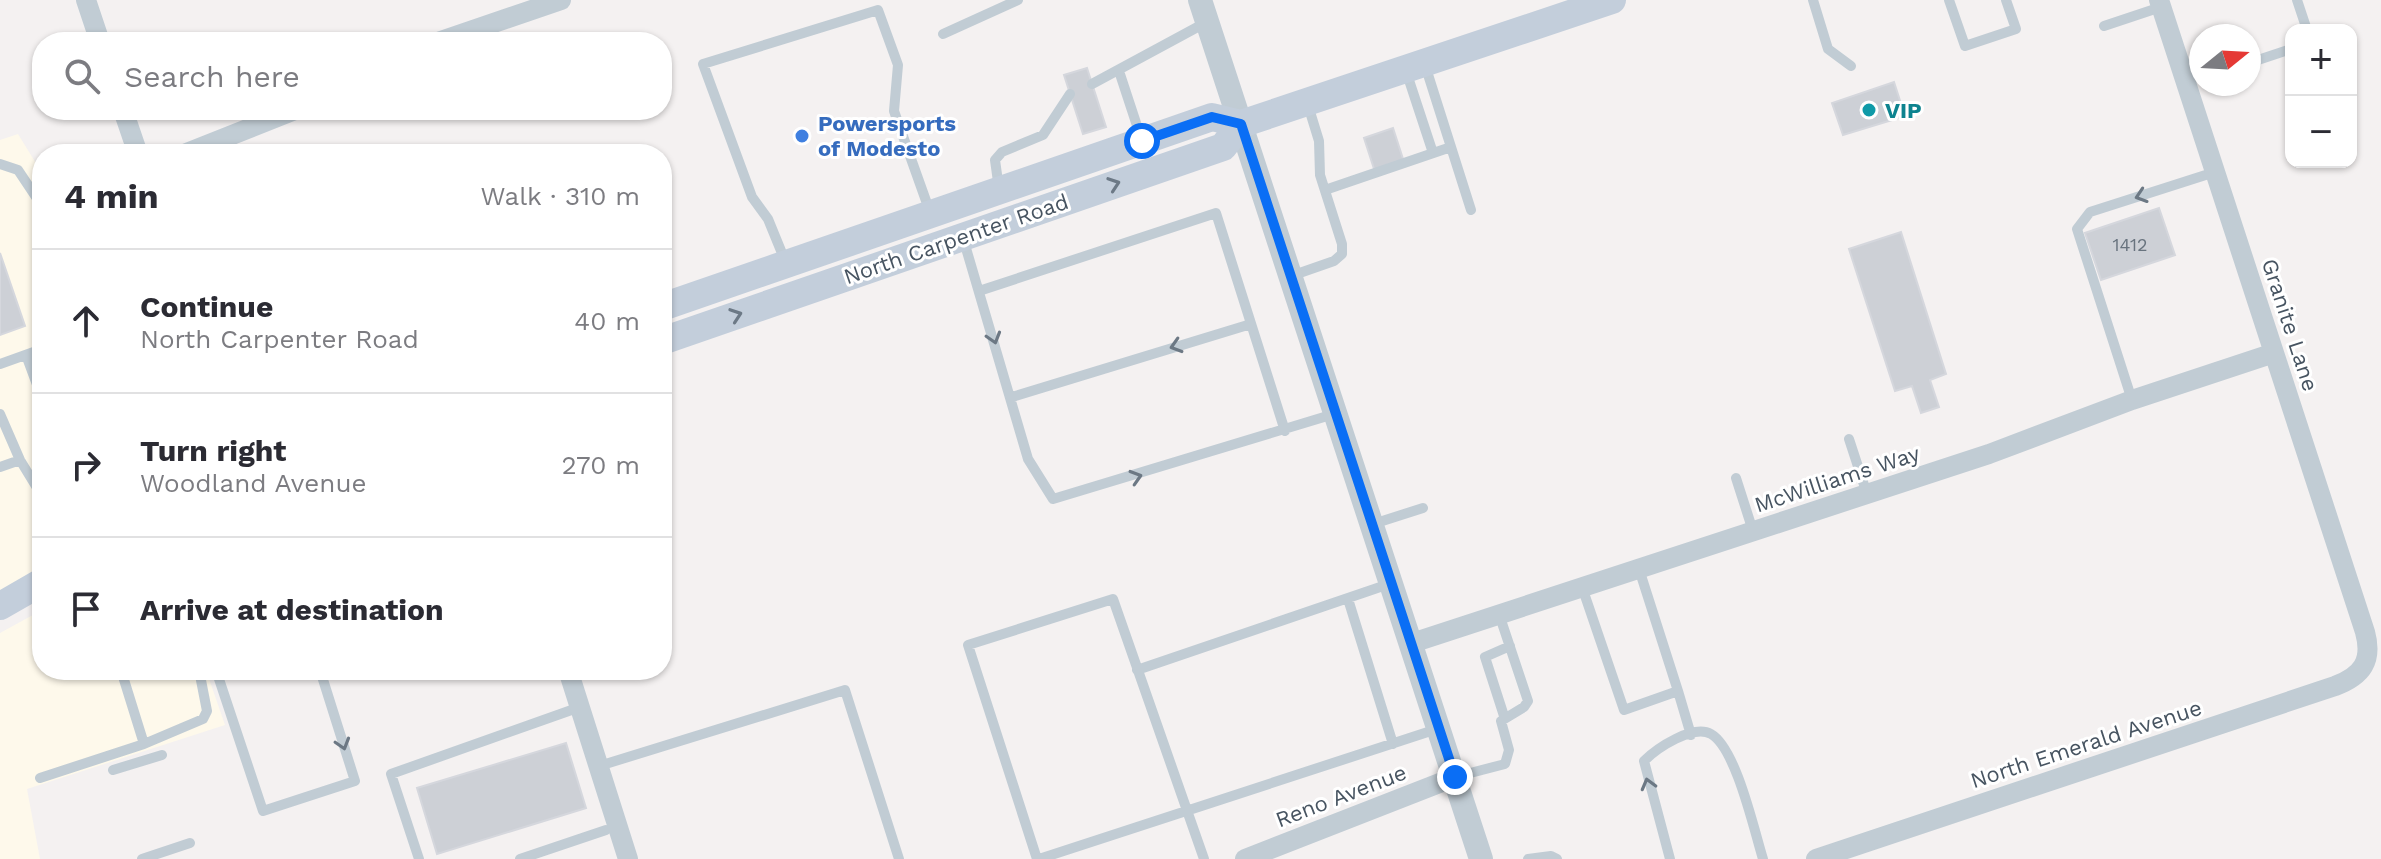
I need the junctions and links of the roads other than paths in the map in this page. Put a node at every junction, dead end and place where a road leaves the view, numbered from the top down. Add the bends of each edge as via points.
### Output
1 (86, 0) edge
2 (561, 0) edge
3 (1018, 0) edge
4 (1612, 0) edge
5 (1813, 0) edge
6 (1949, 0) edge
7 (2006, 0) edge
8 (2297, 0) edge
9 (2160, 4) edge
10 (1204, 11) edge
11 (2305, 24) edge
12 (2104, 26) dead end
13 (97, 32) edge
14 (467, 32) edge
15 (943, 34) dead end
16 (2285, 51) edge
17 (2261, 59) edge
18 (1415, 66) junction
19 (1851, 66) dead end
20 (2189, 70) edge
21 (1119, 71) junction
22 (1092, 84) dead end
23 (1070, 94) dead end
24 (2197, 96) edge
25 (1307, 102) junction
26 (126, 120) edge
27 (270, 120) edge
28 (1241, 124) junction
29 (1142, 141) junction
30 (135, 144) edge
31 (209, 144) edge
32 (1451, 147) junction
33 (1433, 153) junction
34 (0, 164) edge
35 (2215, 172) junction
36 (999, 190) junction
37 (1325, 190) junction
38 (32, 191) edge
39 (1471, 210) dead end
40 (921, 217) junction
41 (963, 236) junction
42 (786, 264) junction
43 (1291, 276) junction
44 (979, 291) junction
45 (772, 302) junction
46 (672, 304) edge
47 (1251, 324) junction
48 (672, 337) edge
49 (32, 353) edge
50 (2274, 353) junction
51 (26, 355) junction
52 (0, 364) edge
53 (32, 371) edge
54 (1012, 397) junction
55 (2132, 400) junction
56 (1336, 413) junction
57 (0, 414) edge
58 (1285, 431) junction
59 (1849, 439) dead end
60 (20, 460) junction
61 (0, 467) edge
62 (1736, 478) dead end
63 (32, 480) edge
64 (1867, 494) junction
65 (1423, 508) dead end
66 (1373, 524) junction
67 (1753, 531) junction
68 (1639, 569) junction
69 (1392, 583) junction
70 (1582, 587) junction
71 (32, 588) edge
72 (1348, 599) junction
73 (0, 606) edge
74 (1499, 614) junction
75 (1412, 643) junction
76 (1510, 646) junction
77 (2365, 666) joint
78 (1137, 670) junction
79 (124, 680) edge
80 (201, 680) edge
81 (219, 680) edge
82 (323, 680) edge
83 (571, 680) edge
84 (1678, 691) junction
85 (580, 707) junction
86 (1504, 716) junction
87 (1439, 728) junction
88 (1691, 735) junction
89 (144, 744) junction
90 (1393, 744) junction
91 (162, 755) dead end
92 (599, 766) junction
93 (113, 770) dead end
94 (1455, 777) junction
95 (40, 778) dead end
96 (1187, 809) junction
97 (606, 830) dead end
98 (190, 843) dead end
99 (142, 859) edge
100 (419, 859) edge
101 (520, 859) edge
102 (628, 859) edge
103 (899, 859) edge
104 (1038, 859) edge
105 (1204, 859) edge
106 (1245, 859) edge
107 (1481, 859) edge
108 (1528, 859) edge
109 (1557, 859) edge
110 (1670, 859) edge
111 (1763, 859) edge
112 (1816, 859) edge

1 - 13 street
2 - 14 street
3 - 15 lane
4 - 18 main road, North Carpenter Road
5 - 19 lane via 1828,49
6 - 7 lane via 1965,46 2016,29
8 - 11 lane
9 - 12 lane
9 - 20 street, Granite Lane
10 - 21 lane
10 - 28 street
16 - 17 lane
18 - 25 main road, North Carpenter Road
18 - 32 lane
18 - 33 lane
21 - 22 lane
21 - 29 lane
23 - 36 lane via 1043,135 995,160
24 - 35 street, Granite Lane
25 - 28 main road, North Carpenter Road
25 - 37 lane
26 - 30 street
27 - 31 street
28 - 29 main road, North Carpenter Road via 1212,117
41 -> 28 main road, North Carpenter Road via 1223,147
28 - 43 street
29 - 36 main road, North Carpenter Road
32 - 33 lane
32 - 39 lane
33 - 37 lane
34 - 38 lane via 18,170
35 - 50 street, Granite Lane
35 -> 55 lane via 2090,212 2077,229
36 - 40 main road, North Carpenter Road
37 - 43 lane via 1342,254
40 - 42 main road, North Carpenter Road
40 - 42 lane via 894,111 898,65 878,10 703,64 752,197 768,219
40 - 45 main road via 873,253 781,284 772,293
41 - 44 lane
41 - 45 main road, North Carpenter Road
42 - 46 main road, North Carpenter Road
43 - 56 street
44 - 47 lane via 1216,213
44 -> 54 lane
48 -> 45 main road, North Carpenter Road
47 -> 54 lane
47 - 58 lane
49 - 51 lane
50 - 55 street, McWilliams Way
50 - 77 street, Granite Lane via 2370,650
51 - 52 lane
51 - 53 lane
54 -> 58 lane via 1028,459 1053,499
55 - 64 street, McWilliams Way
56 - 58 lane
56 - 66 street
57 - 60 lane
59 - 64 lane
60 - 61 lane
60 - 63 lane
62 - 67 lane
64 - 67 street, McWilliams Way
65 - 66 lane
66 - 69 street
67 - 68 street, McWilliams Way
68 - 70 street, McWilliams Way
68 - 84 lane
69 - 72 lane
69 - 75 street
70 - 74 street, McWilliams Way
70 - 84 lane via 1624,710
71 - 73 main road
72 - 78 lane
72 - 90 lane
74 - 75 street, McWilliams Way
74 - 76 lane
75 - 87 street
76 - 86 lane via 1528,701
76 - 86 lane via 1485,657
77 - 112 street, North Emerald Avenue via 2354,679 2335,686
78 - 96 lane
78 - 104 lane via 1113,599 968,645
79 - 89 lane
80 - 89 lane via 207,711 203,719
82 -> 81 lane via 355,781 263,811
83 - 85 street
84 - 88 lane
85 - 92 street
85 - 100 lane via 391,774
86 - 94 lane via 1501,726 1509,750 1505,764
87 - 90 lane
87 - 94 street
110 -> 88 lane via 1644,761
88 - 111 lane via 1712,734 1727,749
89 - 95 lane
90 - 96 lane
91 - 93 lane
92 - 102 street
92 - 103 lane via 845,690
94 - 106 street, Reno Avenue
94 - 107 street
96 - 104 lane
96 - 105 lane
97 - 101 lane
98 - 99 lane
108 - 109 lane

